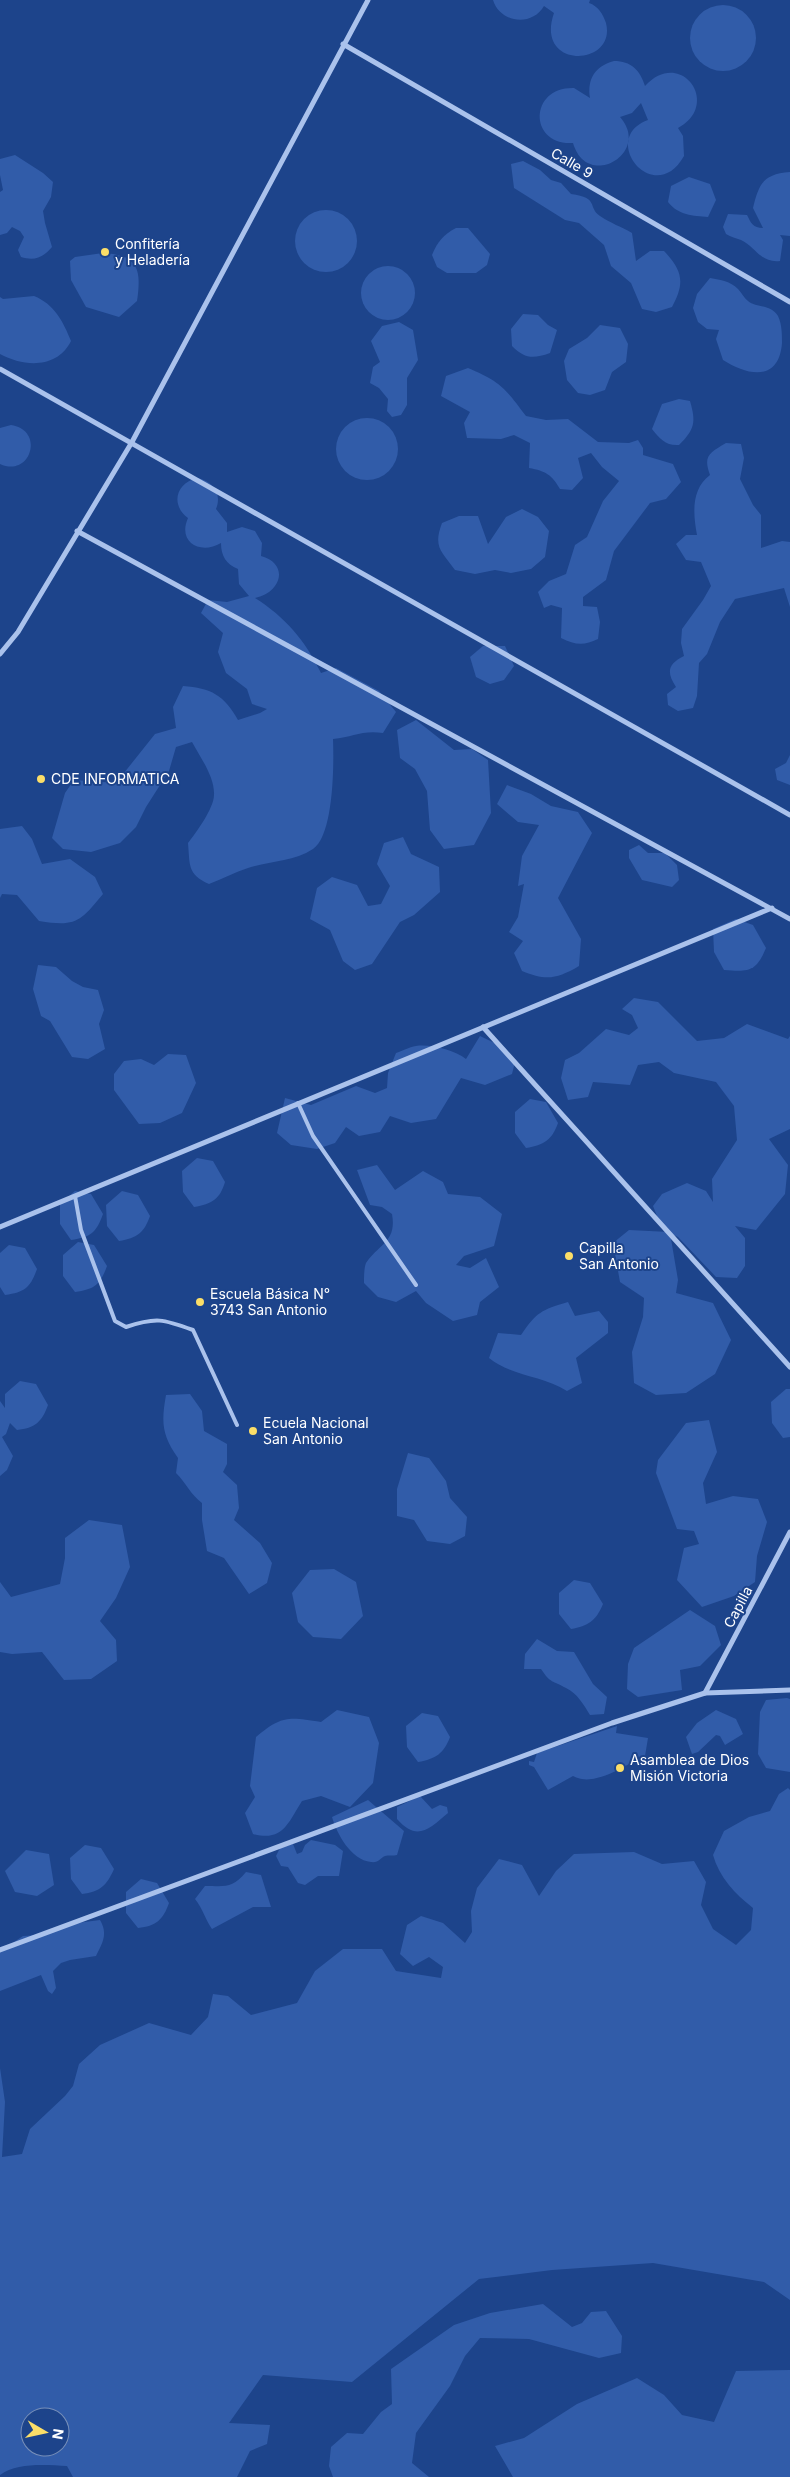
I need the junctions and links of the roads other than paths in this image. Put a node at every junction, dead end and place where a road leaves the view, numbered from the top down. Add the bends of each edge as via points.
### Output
1 (368, 0) edge
2 (343, 44) junction
3 (790, 302) edge
4 (0, 369) edge
5 (132, 442) junction
6 (77, 531) junction
7 (0, 654) edge
8 (790, 815) edge
9 (772, 908) junction
10 (790, 919) edge
11 (483, 1027) junction
12 (298, 1103) junction
13 (75, 1196) junction
14 (0, 1227) edge
15 (416, 1285) dead end
16 (790, 1367) edge
17 (237, 1425) dead end
18 (790, 1532) edge
19 (790, 1690) edge
20 (705, 1694) junction
21 (0, 1950) edge

1 - 2 street
2 - 3 street, Calle 9
2 - 5 street
4 - 5 street
5 - 6 street
5 - 8 street
6 - 7 street via 18,632
6 - 9 street
9 - 10 street
9 - 11 street
11 - 12 street
11 - 16 street
12 - 13 street
12 - 15 lane via 313,1136
13 - 14 street
13 - 17 lane via 81,1230 115,1321 126,1327 145,1320 165,1319 193,1330
18 - 20 street, Capilla
19 - 20 street
20 - 21 street via 537,1749

